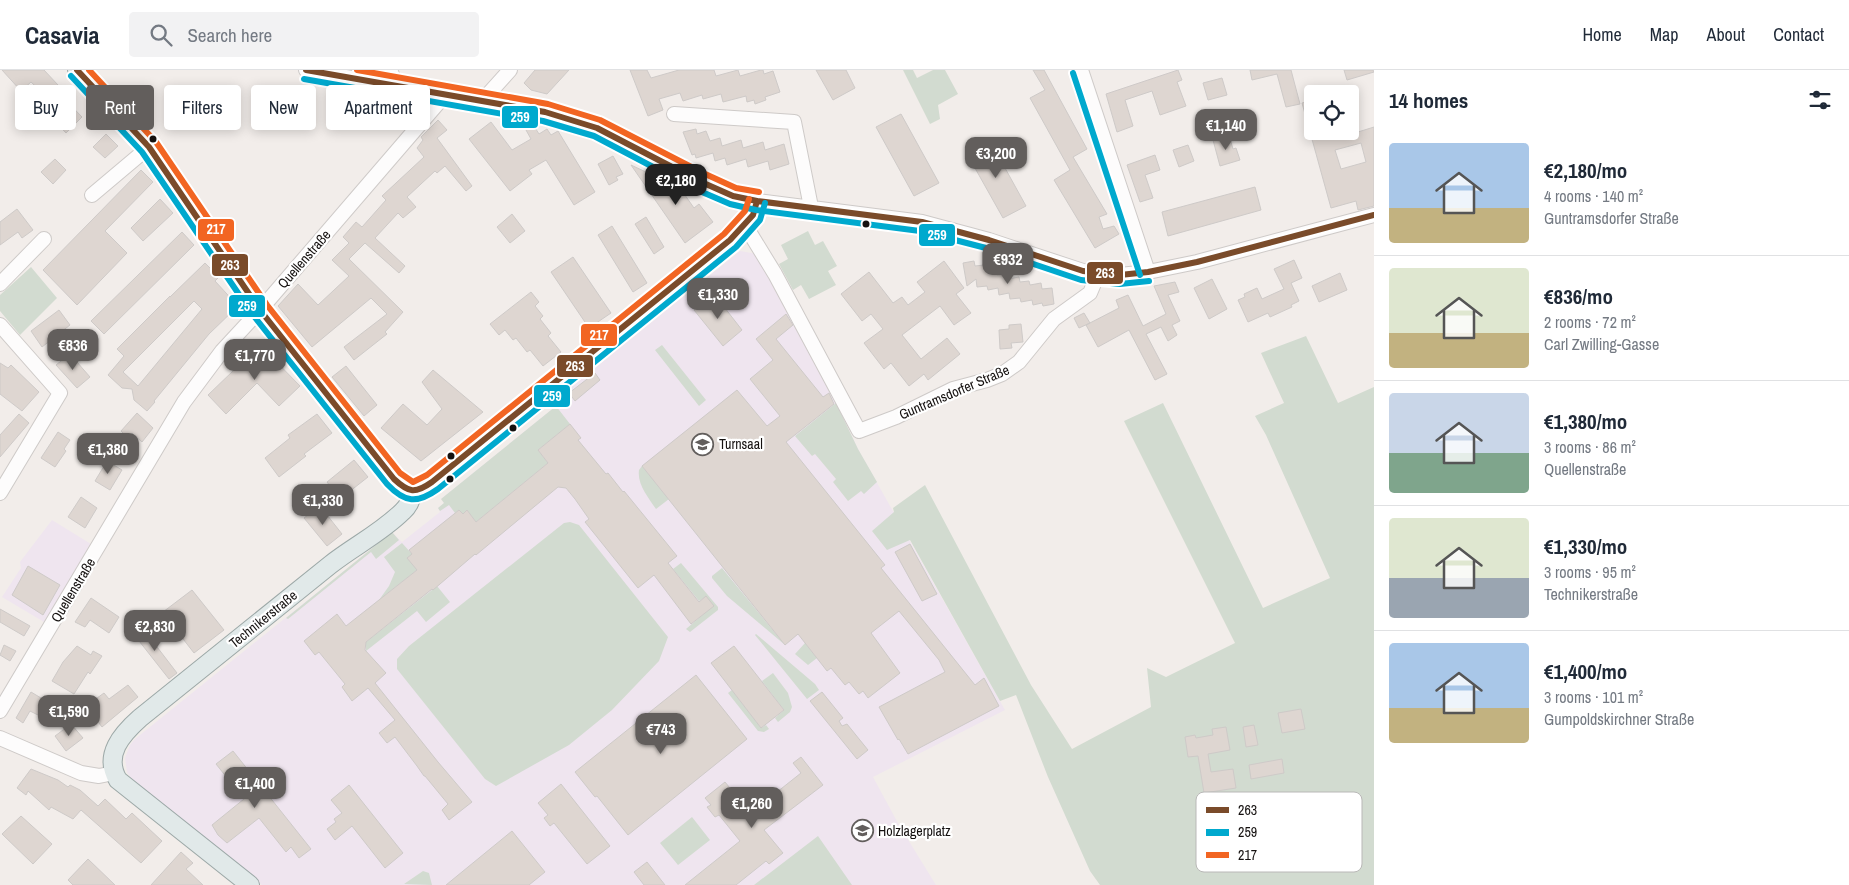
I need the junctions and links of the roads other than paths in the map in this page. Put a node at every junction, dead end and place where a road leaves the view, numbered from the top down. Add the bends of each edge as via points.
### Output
1 (77, 70) edge
2 (306, 70) edge
3 (390, 70) edge
4 (510, 70) edge
5 (1081, 70) edge
6 (390, 85) edge
7 (396, 85) edge
8 (430, 92) edge
9 (445, 94) junction
10 (483, 100) junction
11 (674, 114) dead end
12 (149, 147) junction
13 (92, 195) dead end
14 (757, 201) junction
15 (811, 207) junction
16 (1374, 215) edge
17 (745, 225) junction
18 (44, 239) dead end
19 (1148, 272) junction
20 (1098, 274) junction
21 (0, 284) edge
22 (260, 310) junction
23 (0, 325) edge
24 (409, 490) junction
25 (0, 493) edge
26 (0, 711) edge
27 (0, 738) edge
28 (114, 772) junction
29 (250, 885) edge

1 - 12 main road
2 - 6 street
3 - 7 street
4 - 10 street
5 - 19 street
8 - 9 street
9 - 10 street
9 - 22 street, Quellenstraße
10 - 14 street via 544,112 596,128 699,181 733,196
11 - 15 street via 794,122
12 - 13 street
12 - 22 main road
14 - 15 street
14 - 17 street via 753,216
15 - 20 street via 922,222
16 - 19 street
17 - 20 street, Guntramsdorfer Straße via 859,430 896,417 953,388 1002,374 1019,362 1054,319 1090,293
17 - 24 street via 432,482 423,489
18 - 21 street
19 - 20 street
22 - 24 main road
22 - 26 street, Quellenstraße via 222,351 184,402
23 - 25 street via 60,393
24 - 28 main road, Technikerstraße via 405,509 392,522 343,555 126,730 113,753
27 - 28 street via 81,773 99,776
28 - 29 main road via 125,787

